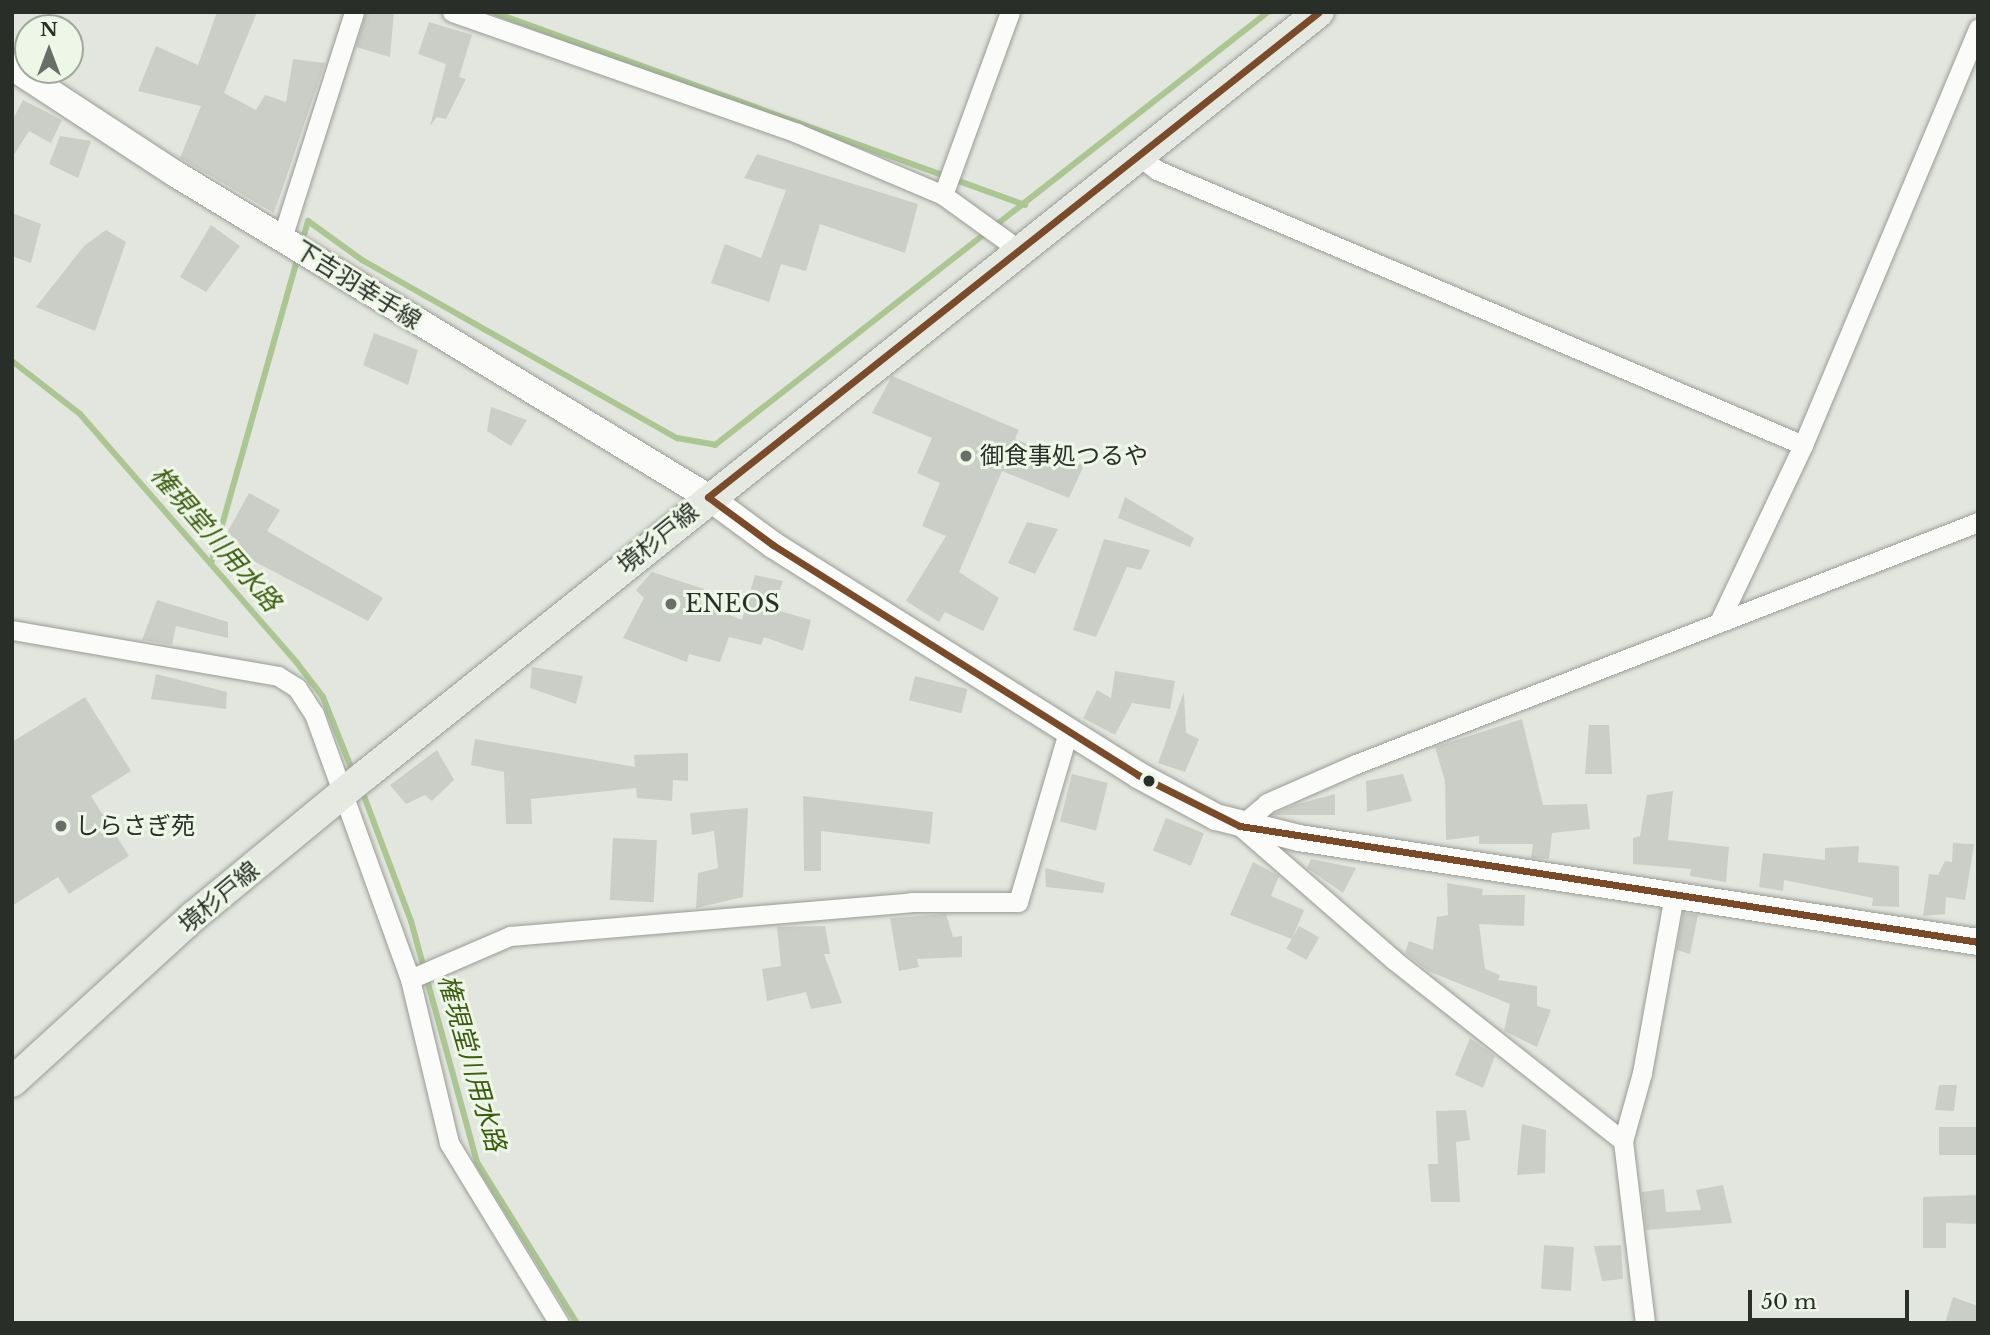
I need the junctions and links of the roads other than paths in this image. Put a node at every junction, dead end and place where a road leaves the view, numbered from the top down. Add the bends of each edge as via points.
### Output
1 (354, 12) edge
2 (452, 12) edge
3 (1010, 12) edge
4 (1319, 12) edge
5 (1978, 28) edge
6 (12, 67) edge
7 (1139, 156) junction
8 (943, 195) junction
9 (282, 238) junction
10 (1021, 252) junction
11 (1803, 445) junction
12 (708, 497) junction
13 (1978, 522) edge
14 (1720, 620) junction
15 (12, 630) edge
16 (1069, 729) junction
17 (343, 794) junction
18 (1240, 826) junction
19 (1674, 896) junction
20 (1978, 942) edge
21 (410, 979) junction
22 (12, 1082) edge
23 (1623, 1141) junction
24 (559, 1323) edge
25 (1645, 1323) edge

1 - 9 street
2 - 8 street via 797,133
3 - 8 street
4 - 7 main road, 境杉戸線
5 - 11 street
6 - 9 street, 下吉羽幸手線
7 - 10 main road, 境杉戸線
7 - 11 street via 1157,170
8 - 10 street
9 - 12 street, 下吉羽幸手線
10 - 12 main road, 境杉戸線
11 - 14 street
12 - 16 street, 下吉羽幸手線 via 773,545
12 - 17 main road, 境杉戸線
13 - 14 street
14 - 18 street via 1356,764 1267,803
15 - 17 street via 278,676 297,688 314,714
16 - 18 street, 下吉羽幸手線 via 1138,775
16 - 21 street via 1018,901 911,901 510,936
17 - 21 street
17 - 22 main road, 境杉戸線 via 194,916
18 - 19 street, 下吉羽幸手線
18 - 23 street via 1394,960
19 - 20 street, 下吉羽幸手線
19 - 23 street via 1642,1073
21 - 24 street via 449,1143
23 - 25 street

